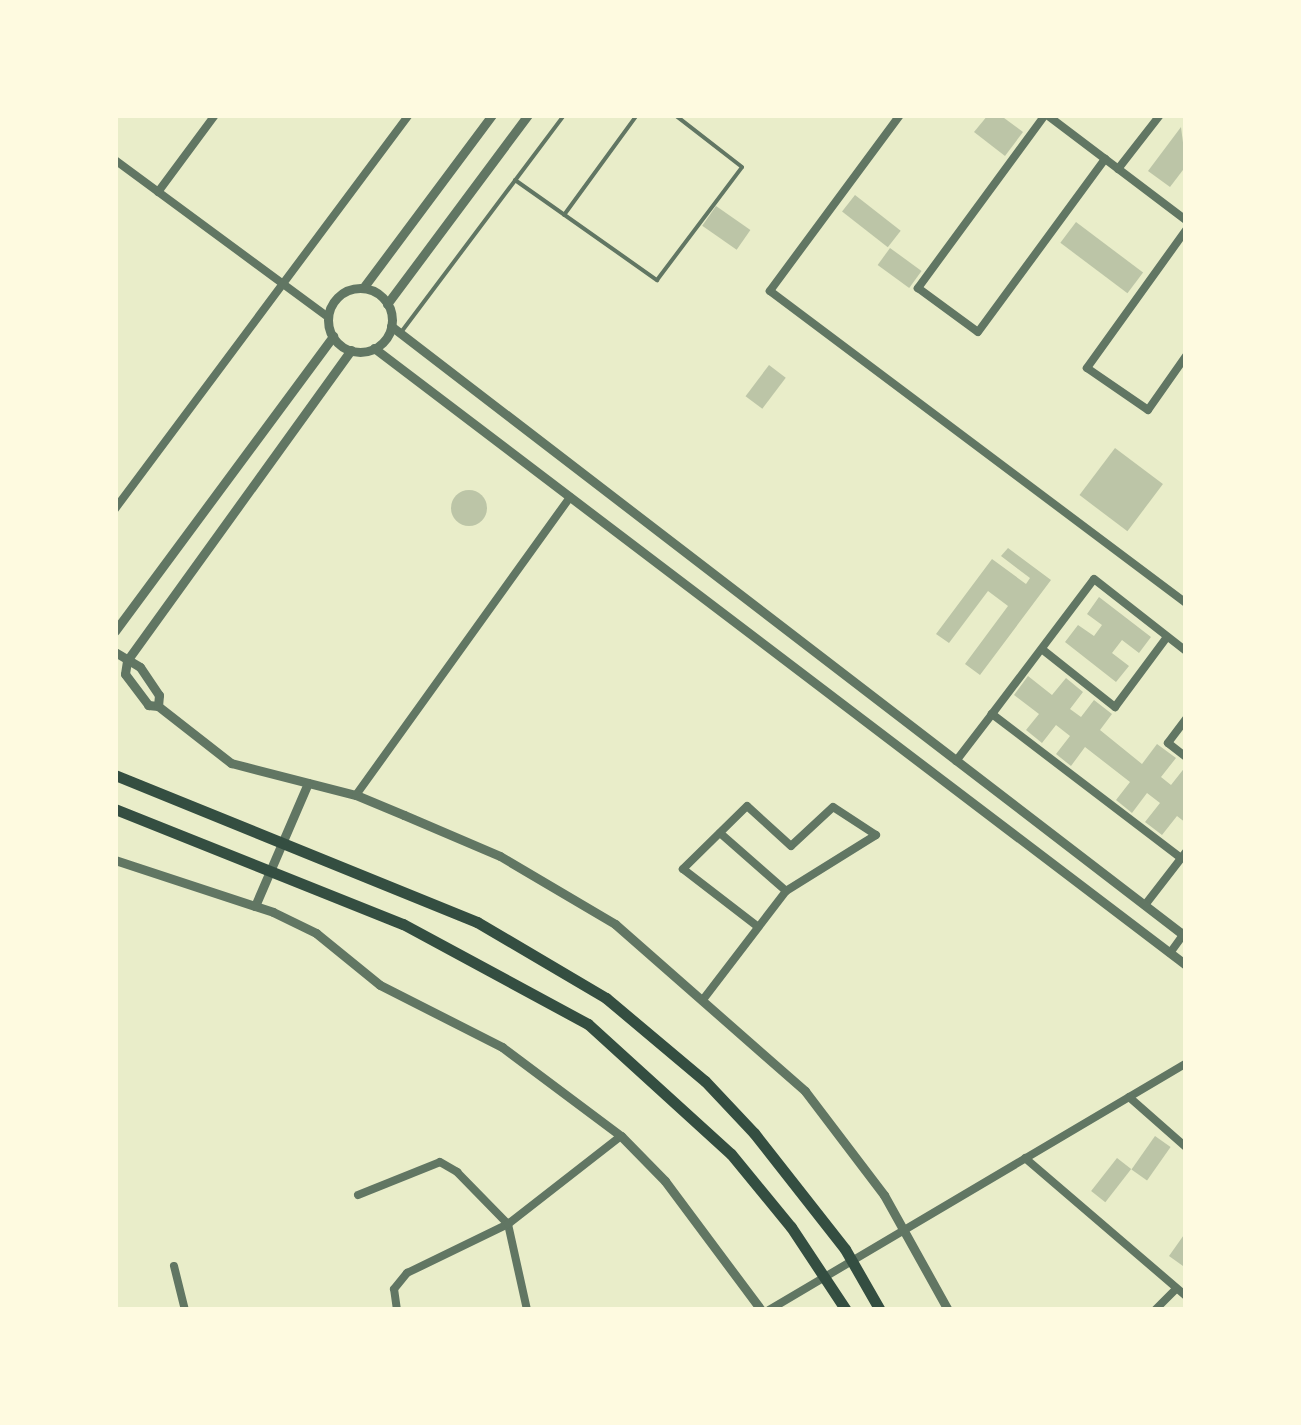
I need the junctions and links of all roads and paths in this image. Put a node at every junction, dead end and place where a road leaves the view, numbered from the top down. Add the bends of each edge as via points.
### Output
1 (215, 115) edge
2 (409, 115) edge
3 (492, 115) edge
4 (528, 115) edge
5 (564, 115) edge
6 (636, 115) edge
7 (676, 115) edge
8 (900, 115) edge
9 (1046, 115) edge
10 (1160, 115) edge
11 (1105, 159) junction
12 (115, 160) edge
13 (1118, 169) junction
14 (516, 180) junction
15 (158, 192) junction
16 (564, 215) junction
17 (1186, 220) edge
18 (1186, 230) edge
19 (283, 284) junction
20 (362, 288) junction
21 (387, 304) junction
22 (328, 317) junction
23 (391, 326) junction
24 (400, 334) junction
25 (333, 336) junction
26 (374, 348) junction
27 (351, 350) junction
28 (1186, 356) edge
29 (570, 497) junction
30 (115, 509) edge
31 (1186, 603) edge
32 (115, 631) edge
33 (1167, 636) junction
34 (1043, 650) junction
35 (1186, 651) edge
36 (115, 652) edge
37 (127, 661) junction
38 (158, 706) junction
39 (992, 714) junction
40 (1186, 719) edge
41 (1186, 758) edge
42 (956, 761) junction
43 (115, 775) edge
44 (308, 783) junction
45 (356, 795) junction
46 (115, 809) edge
47 (720, 832) junction
48 (1184, 855) edge
49 (115, 860) edge
50 (786, 891) junction
51 (1145, 905) junction
52 (255, 906) junction
53 (757, 926) junction
54 (1185, 934) edge
55 (1170, 952) junction
56 (1186, 965) edge
57 (705, 997) junction
58 (1186, 1063) edge
59 (1129, 1097) junction
60 (621, 1136) junction
61 (1186, 1146) edge
62 (1026, 1158) junction
63 (358, 1195) dead end
64 (508, 1224) junction
65 (904, 1230) junction
66 (174, 1266) dead end
67 (1176, 1289) junction
68 (1186, 1296) edge
69 (878, 1305) edge
70 (185, 1310) edge
71 (396, 1310) edge
72 (526, 1310) edge
73 (761, 1310) edge
74 (769, 1310) edge
75 (846, 1310) edge
76 (948, 1310) edge
77 (1154, 1310) edge

1 - 15 street
2 - 19 street
3 - 20 street
4 - 21 street
5 - 14 lane
6 - 16 lane
7 - 16 lane via 742,167 660,277 652,281
8 - 31 street via 770,291
9 - 11 street
9 - 11 street via 918,288 978,332
10 - 13 street
11 - 13 street
12 - 15 street
13 - 17 street
14 - 16 lane
14 - 24 lane
15 - 19 street
18 - 28 street via 1088,368 1148,410
19 - 22 street
19 - 30 street
20 - 21 street
20 - 22 street via 339,295
21 - 23 street
22 - 25 street
23 - 24 street
23 - 26 street
24 - 42 street
25 - 27 street
25 - 32 street
26 - 27 street
26 - 29 street
27 - 37 street
29 - 45 street
29 - 55 street
33 - 34 street via 1115,707
33 - 34 street via 1094,579
33 - 35 street
34 - 39 street
36 - 37 street
37 - 38 street via 159,694
37 - 38 street via 125,674 148,704
38 - 44 street via 231,763
39 - 42 street
39 - 48 street
40 - 41 street via 1168,743
42 - 51 street
43 - 69 highway via 478,922 606,998 742,1120 844,1249
44 - 45 street
44 - 52 street
45 - 57 street via 500,856 615,924
46 - 75 highway via 461,950 588,1024 683,1104 818,1265
47 - 50 street
47 - 50 street via 746,806 791,846 833,807 876,835
47 - 53 street via 683,869
48 - 51 street
49 - 52 street
50 - 53 street
51 - 54 street
52 - 60 street via 316,933 380,985 502,1047
53 - 57 street
54 - 55 street
55 - 56 street
57 - 65 street via 805,1091
58 - 59 street
59 - 61 street
59 - 62 street
60 - 64 street
60 - 73 street via 665,1182
62 - 65 street
62 - 67 street
63 - 64 street via 440,1162
64 - 71 street via 407,1273 394,1289
64 - 72 street
65 - 74 street
65 - 76 street
66 - 70 street
67 - 68 street
67 - 77 street

